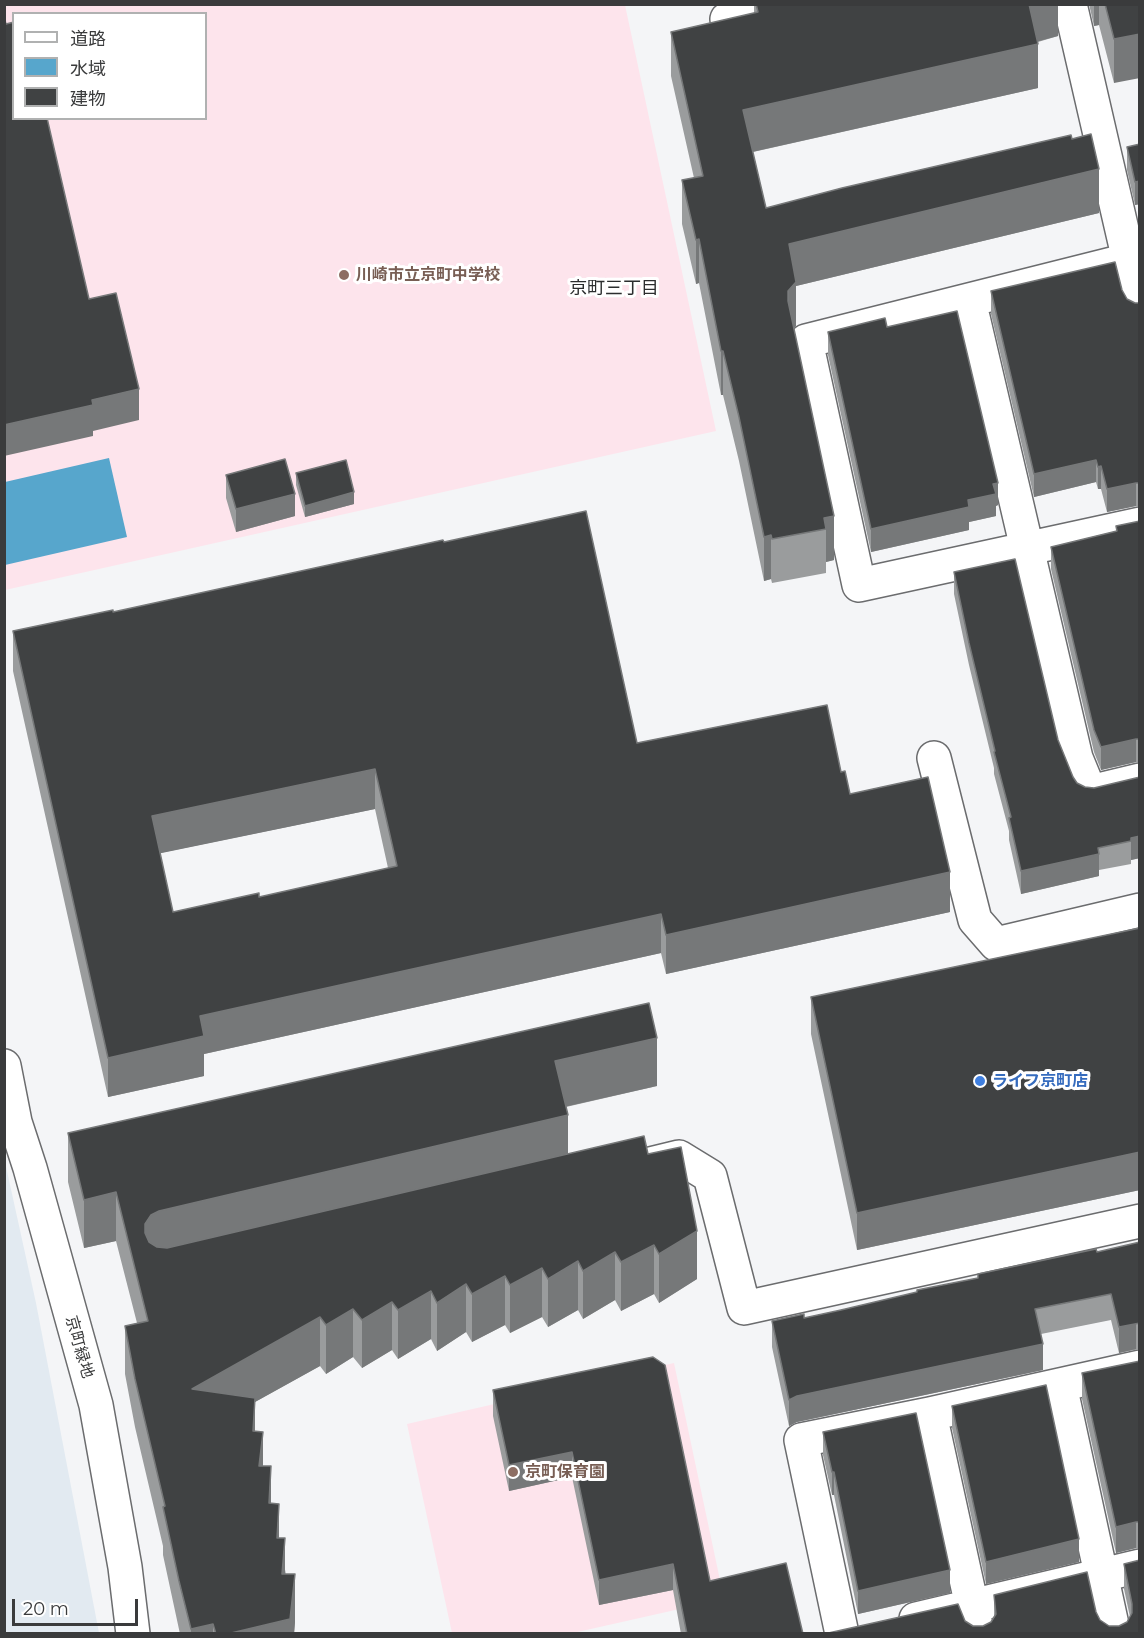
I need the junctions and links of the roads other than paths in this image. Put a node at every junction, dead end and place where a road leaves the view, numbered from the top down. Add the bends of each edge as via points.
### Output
1 (798, 4) edge
2 (1070, 4) edge
3 (727, 19) edge
4 (1099, 132) junction
5 (1065, 139) edge
6 (1134, 259) edge
7 (969, 300) junction
8 (1140, 308) edge
9 (1140, 524) edge
10 (1027, 548) junction
11 (934, 758) dead end
12 (1140, 780) edge
13 (1140, 910) edge
14 (4, 1066) edge
15 (611, 1173) edge
16 (1140, 1221) edge
17 (1140, 1367) edge
18 (1060, 1385) junction
19 (930, 1414) junction
20 (1140, 1566) edge
21 (1102, 1575) junction
22 (976, 1620) edge
23 (871, 1630) edge
24 (134, 1634) edge
25 (842, 1634) edge
26 (1114, 1634) edge

1 - 3 street
2 - 4 street
4 - 5 street
4 - 6 street
6 - 7 street
6 - 8 street
7 - 10 street
7 - 10 street via 806,341 859,585
9 - 10 street
10 - 12 street via 1076,758 1090,792
11 - 13 street via 975,920 996,944
14 - 24 street, 京町緑地 via 15,1122 96,1405
15 - 16 street via 680,1157 710,1176 744,1308
17 - 18 street
18 - 19 street
18 - 21 street
19 - 22 street
19 - 25 street via 801,1440
20 - 21 street
21 - 22 street
21 - 26 street
22 - 23 street

